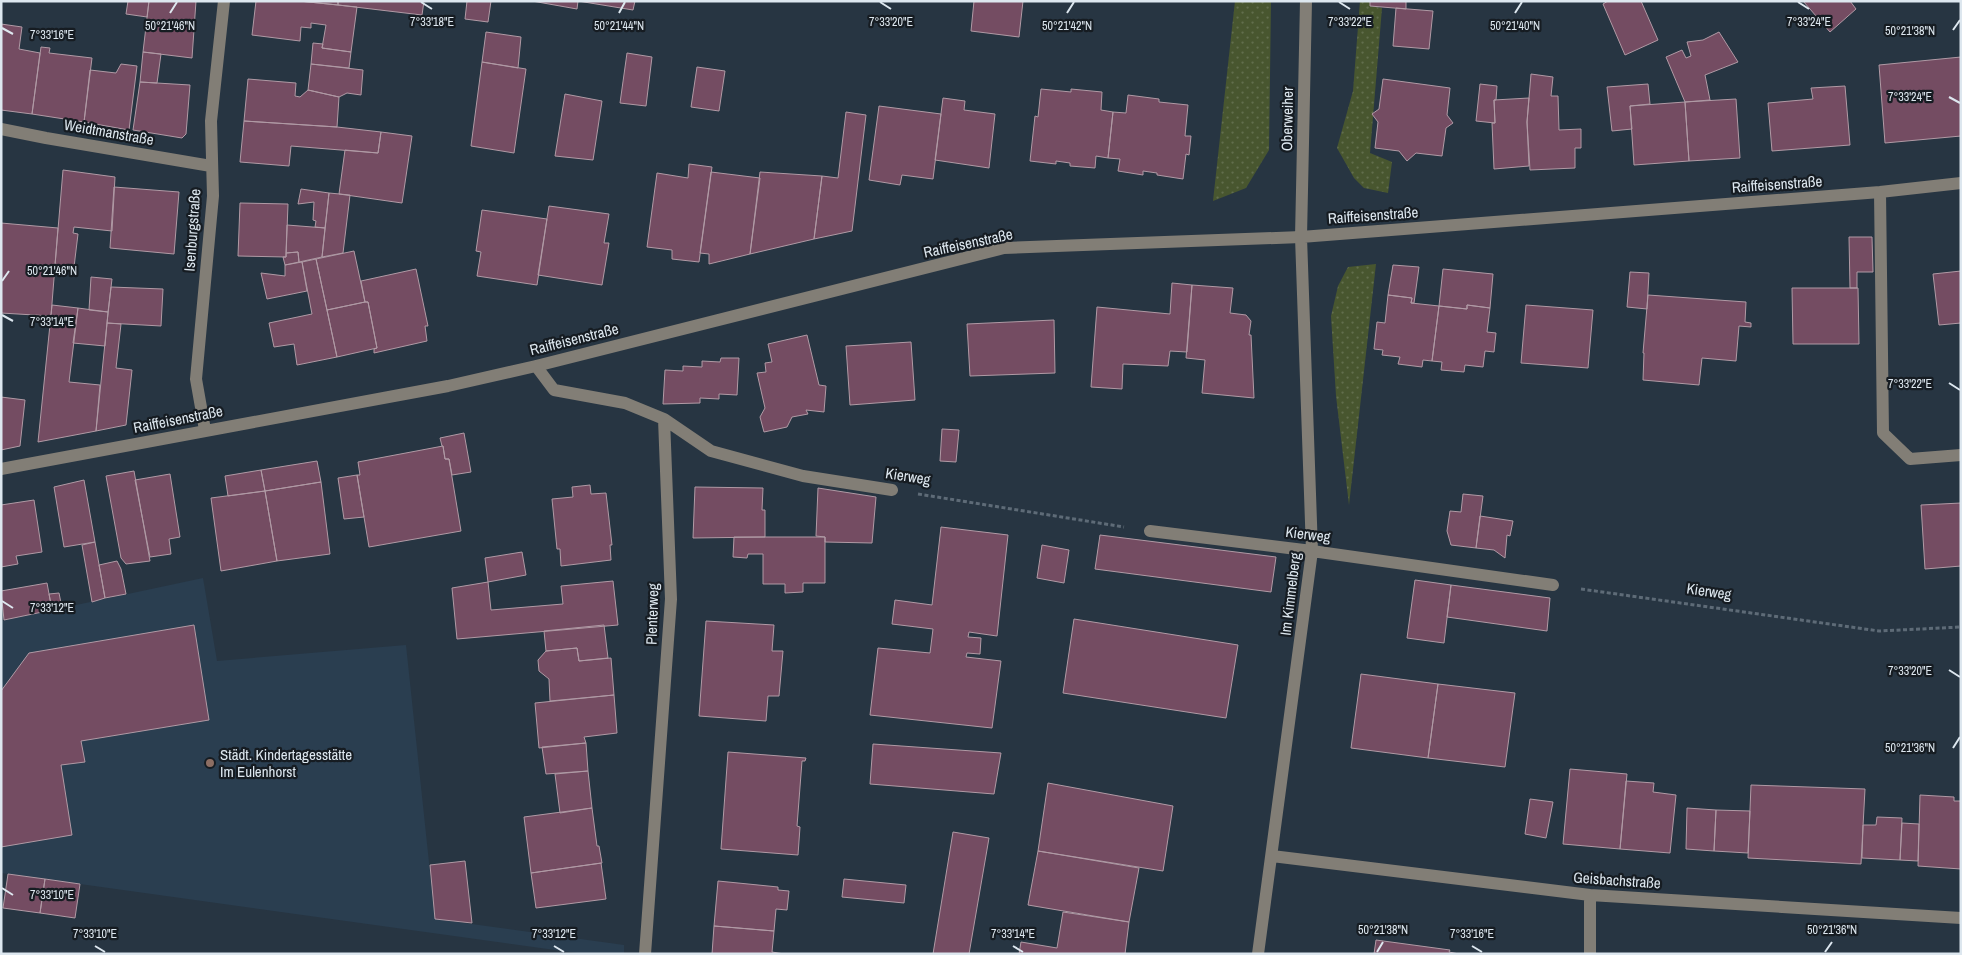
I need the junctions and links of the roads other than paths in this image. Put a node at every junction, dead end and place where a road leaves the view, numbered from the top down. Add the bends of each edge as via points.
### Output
1 (224, 1) edge
2 (1306, 1) edge
3 (1, 129) edge
4 (211, 166) junction
5 (1961, 183) edge
6 (1880, 192) junction
7 (1302, 237) junction
8 (536, 366) junction
9 (664, 419) junction
10 (205, 430) junction
11 (1961, 455) edge
12 (1, 469) edge
13 (892, 490) road end
14 (1150, 532) road end
15 (1312, 551) junction
16 (1553, 585) road end
17 (1272, 856) junction
18 (1590, 895) junction
19 (1961, 918) edge
20 (644, 954) edge
21 (1258, 954) edge
22 (1590, 954) edge

1 - 4 street, Isenburgstraße via 211,121
2 - 7 street, Oberweiher
3 - 4 street, Weidtmanstraße
4 - 10 street, Isenburgstraße via 213,196 196,379
5 - 6 street, Raiffeisenstraße
6 - 7 street, Raiffeisenstraße
6 - 11 street via 1883,433 1910,459
7 - 8 street, Raiffeisenstraße via 1004,248
7 - 15 street, Im Kimmelberg
8 - 9 street via 554,390 625,403
8 - 10 street, Raiffeisenstraße via 448,386
9 - 13 street, Kierweg via 711,451 803,476
9 - 20 street, Plenterweg via 671,598
10 - 12 street, Raiffeisenstraße
14 - 15 street, Kierweg
15 - 16 street, Kierweg
15 - 17 street, Im Kimmelberg
17 - 18 street, Geisbachstraße
17 - 21 street, Im Kimmelberg
18 - 19 street, Geisbachstraße
18 - 22 street

